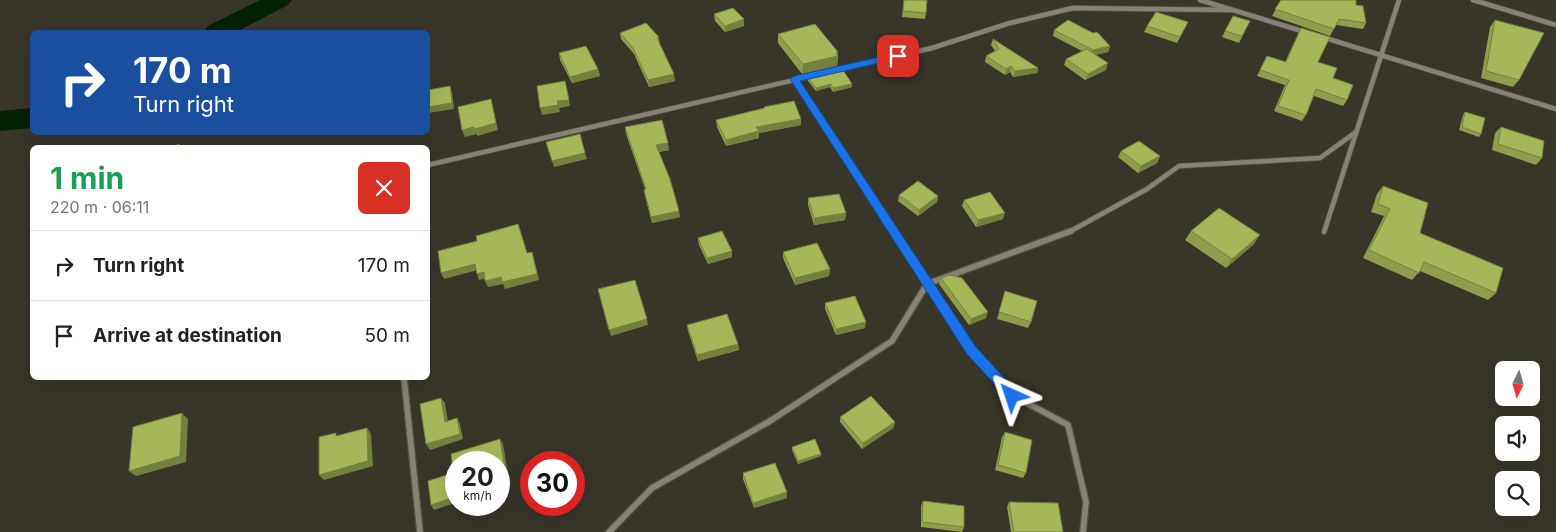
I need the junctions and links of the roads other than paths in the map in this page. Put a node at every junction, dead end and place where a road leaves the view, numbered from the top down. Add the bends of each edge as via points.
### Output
1 (1200, 0) edge
2 (1399, 0) edge
3 (1473, 0) edge
4 (1232, 10) junction
5 (1556, 25) edge
6 (1306, 32) edge
7 (1316, 35) edge
8 (1381, 55) junction
9 (794, 79) junction
10 (1556, 109) edge
11 (1356, 132) junction
12 (430, 165) edge
13 (1324, 232) dead end
14 (927, 284) junction
15 (404, 380) edge
16 (420, 532) edge
17 (609, 532) edge
18 (1083, 532) edge

1 - 4 street
2 - 8 street
3 - 5 street
4 - 6 street
4 - 9 street via 1072,8 1010,23 932,48
7 - 8 street
8 - 10 street
8 - 11 street
9 - 12 street
9 - 14 street
11 - 13 street
11 - 14 street via 1320,158 1179,166 1147,189 1066,234
14 - 17 street via 892,342 770,421 652,488
14 - 18 street via 972,351 1012,396 1068,425 1086,502
15 - 16 street

